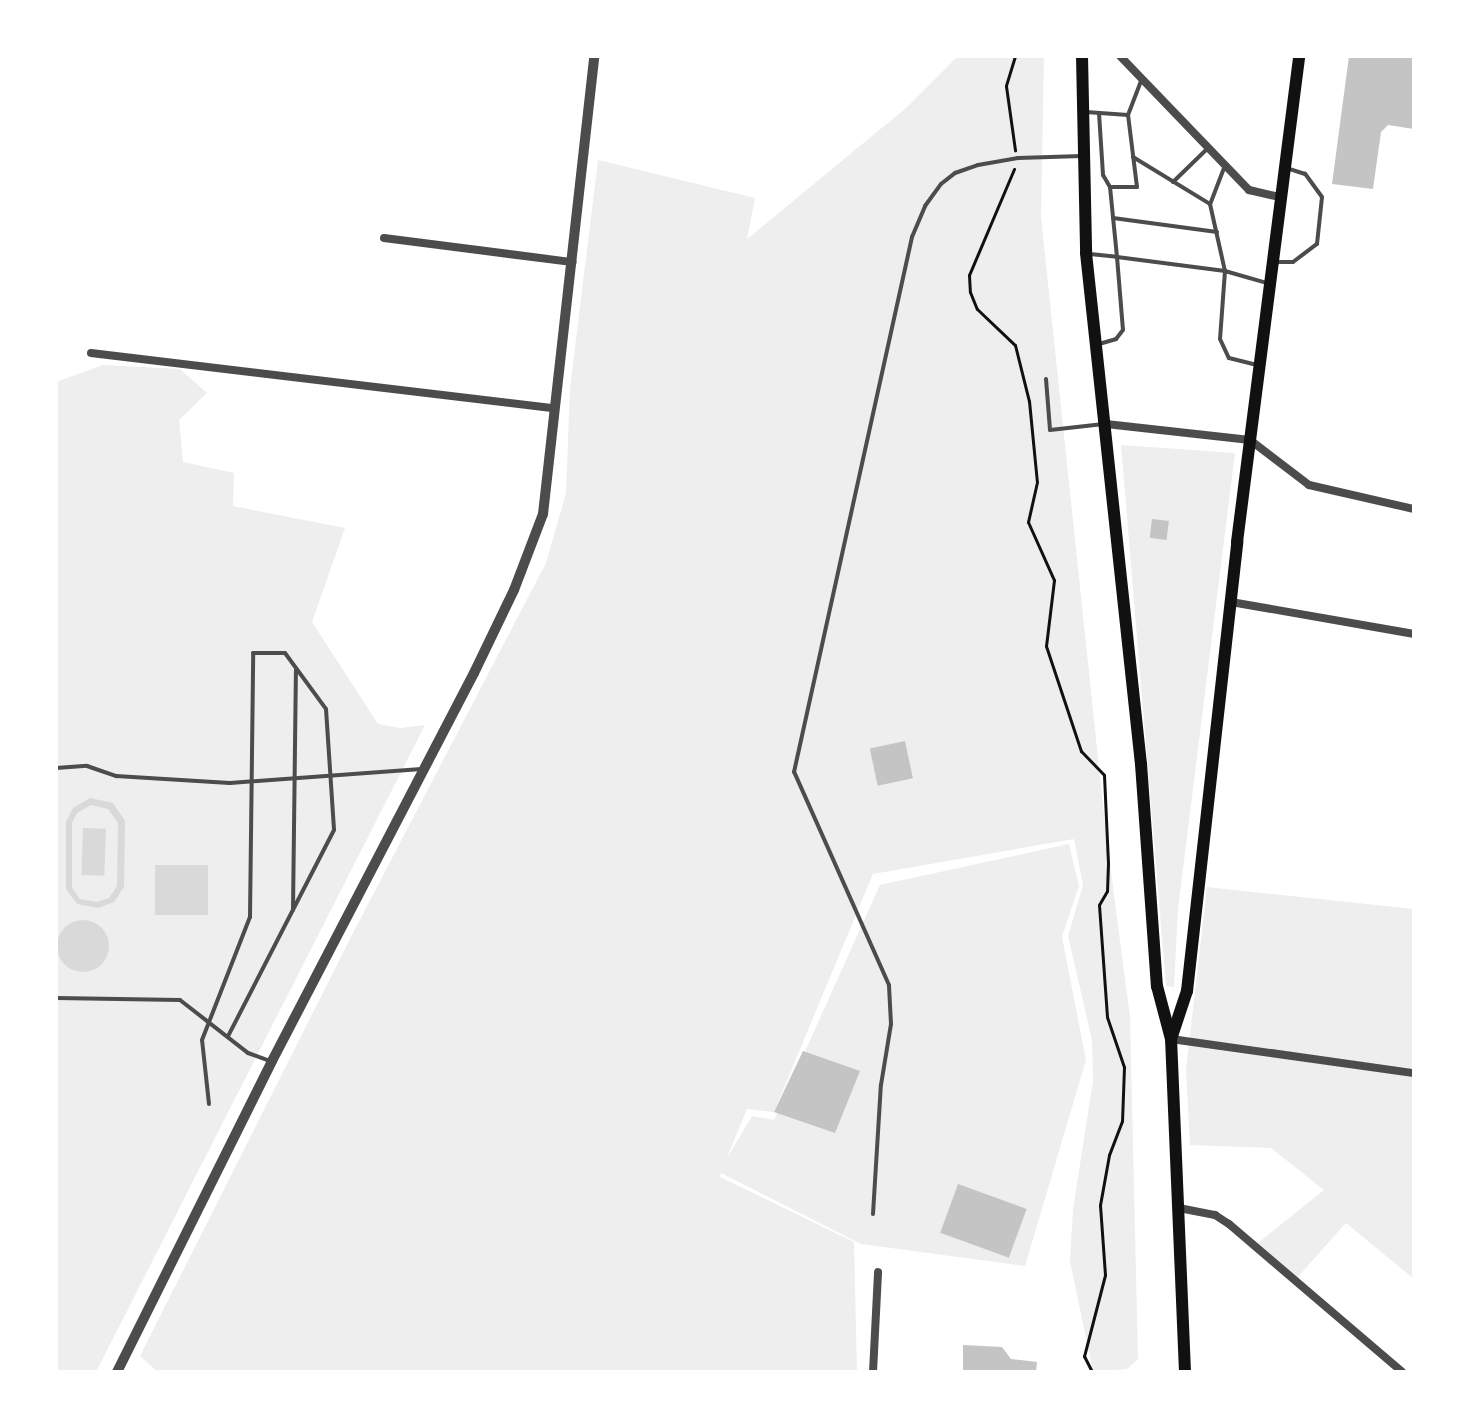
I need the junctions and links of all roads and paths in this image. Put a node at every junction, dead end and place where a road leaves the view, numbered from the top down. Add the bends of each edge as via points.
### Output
1 (594, 56) edge
2 (1015, 56) edge
3 (1082, 56) edge
4 (1120, 56) edge
5 (1299, 56) edge
6 (1142, 79) junction
7 (1082, 111) junction
8 (1099, 113) junction
9 (1128, 115) junction
10 (1207, 149) junction
11 (1082, 156) junction
12 (1133, 157) junction
13 (1018, 158) junction
14 (1224, 168) junction
15 (1284, 168) junction
16 (1173, 182) junction
17 (1110, 187) junction
18 (1280, 197) junction
19 (1210, 204) junction
20 (1113, 218) junction
21 (1217, 232) junction
22 (384, 238) dead end
23 (1086, 253) junction
24 (1117, 257) junction
25 (1272, 261) junction
26 (572, 262) junction
27 (1225, 271) junction
28 (1269, 284) junction
29 (1097, 344) junction
30 (91, 353) dead end
31 (1259, 365) junction
32 (1046, 379) dead end
33 (554, 408) junction
34 (1106, 424) junction
35 (1250, 440) junction
36 (1414, 509) edge
37 (1231, 602) junction
38 (1414, 634) edge
39 (296, 668) junction
40 (56, 768) edge
41 (424, 768) junction
42 (333, 776) junction
43 (293, 778) junction
44 (252, 781) junction
45 (293, 912) junction
46 (56, 998) edge
47 (209, 1021) junction
48 (228, 1036) junction
49 (1171, 1039) junction
50 (272, 1061) junction
51 (1414, 1073) edge
52 (209, 1104) dead end
53 (1179, 1208) junction
54 (873, 1214) dead end
55 (878, 1272) dead end
56 (117, 1372) edge
57 (873, 1372) edge
58 (1092, 1372) edge
59 (1185, 1372) edge
60 (1402, 1372) edge

1 - 26 street
2 - 13 path via 1006,86
3 - 7 main road
4 - 6 street
5 - 15 main road
6 - 9 lane
6 - 10 street
7 - 8 lane
7 - 11 main road
8 - 9 lane
8 - 17 lane via 1103,175
9 - 12 lane
10 - 14 street
10 - 16 lane
11 - 13 lane
11 - 23 main road
12 - 16 lane
12 - 17 lane via 1137,187
13 - 54 lane via 955,173 925,206 912,237 794,772 889,985 891,1024 881,1085
13 - 58 path via 969,275 977,309 1015,345 1029,401 1037,482 1028,522 1054,580 1046,646 1081,751 1104,775 1108,877 1099,905 1107,1017 1124,1067 1122,1121 1100,1205 1105,1275 1084,1356
14 - 18 street via 1249,190
14 - 19 lane
15 - 18 main road
15 - 25 lane via 1305,174 1322,197 1317,244 1293,262
16 - 19 lane
17 - 20 lane
18 - 25 main road
19 - 21 lane
20 - 21 lane
20 - 24 lane
21 - 27 lane
22 - 26 street
23 - 24 lane
23 - 29 main road
24 - 27 lane
24 - 29 lane via 1123,330 1116,339
25 - 28 main road
26 - 33 street
27 - 28 lane
27 - 31 lane via 1220,339 1229,358
28 - 31 main road
29 - 34 main road
30 - 33 street
31 - 35 main road
32 - 34 lane via 1050,430
33 - 41 street via 543,514 514,590
34 - 35 street
34 - 49 main road via 1141,764 1157,986
35 - 36 street via 1309,485
35 - 37 main road
37 - 38 street
37 - 49 main road via 1187,991
39 - 42 lane via 326,709
39 - 43 lane
39 - 44 lane via 285,653 253,653
40 - 44 lane via 87,766 116,776
41 - 42 lane
41 - 50 street
42 - 43 lane
42 - 45 lane via 334,830
43 - 44 lane
43 - 45 lane
44 - 47 lane via 250,917
45 - 48 lane
46 - 47 lane via 180,1000
47 - 48 lane
47 - 52 lane via 202,1040
48 - 50 lane via 248,1053
49 - 51 street
49 - 53 main road
50 - 56 street
53 - 59 main road
53 - 60 street via 1215,1215 1229,1224
55 - 57 street

